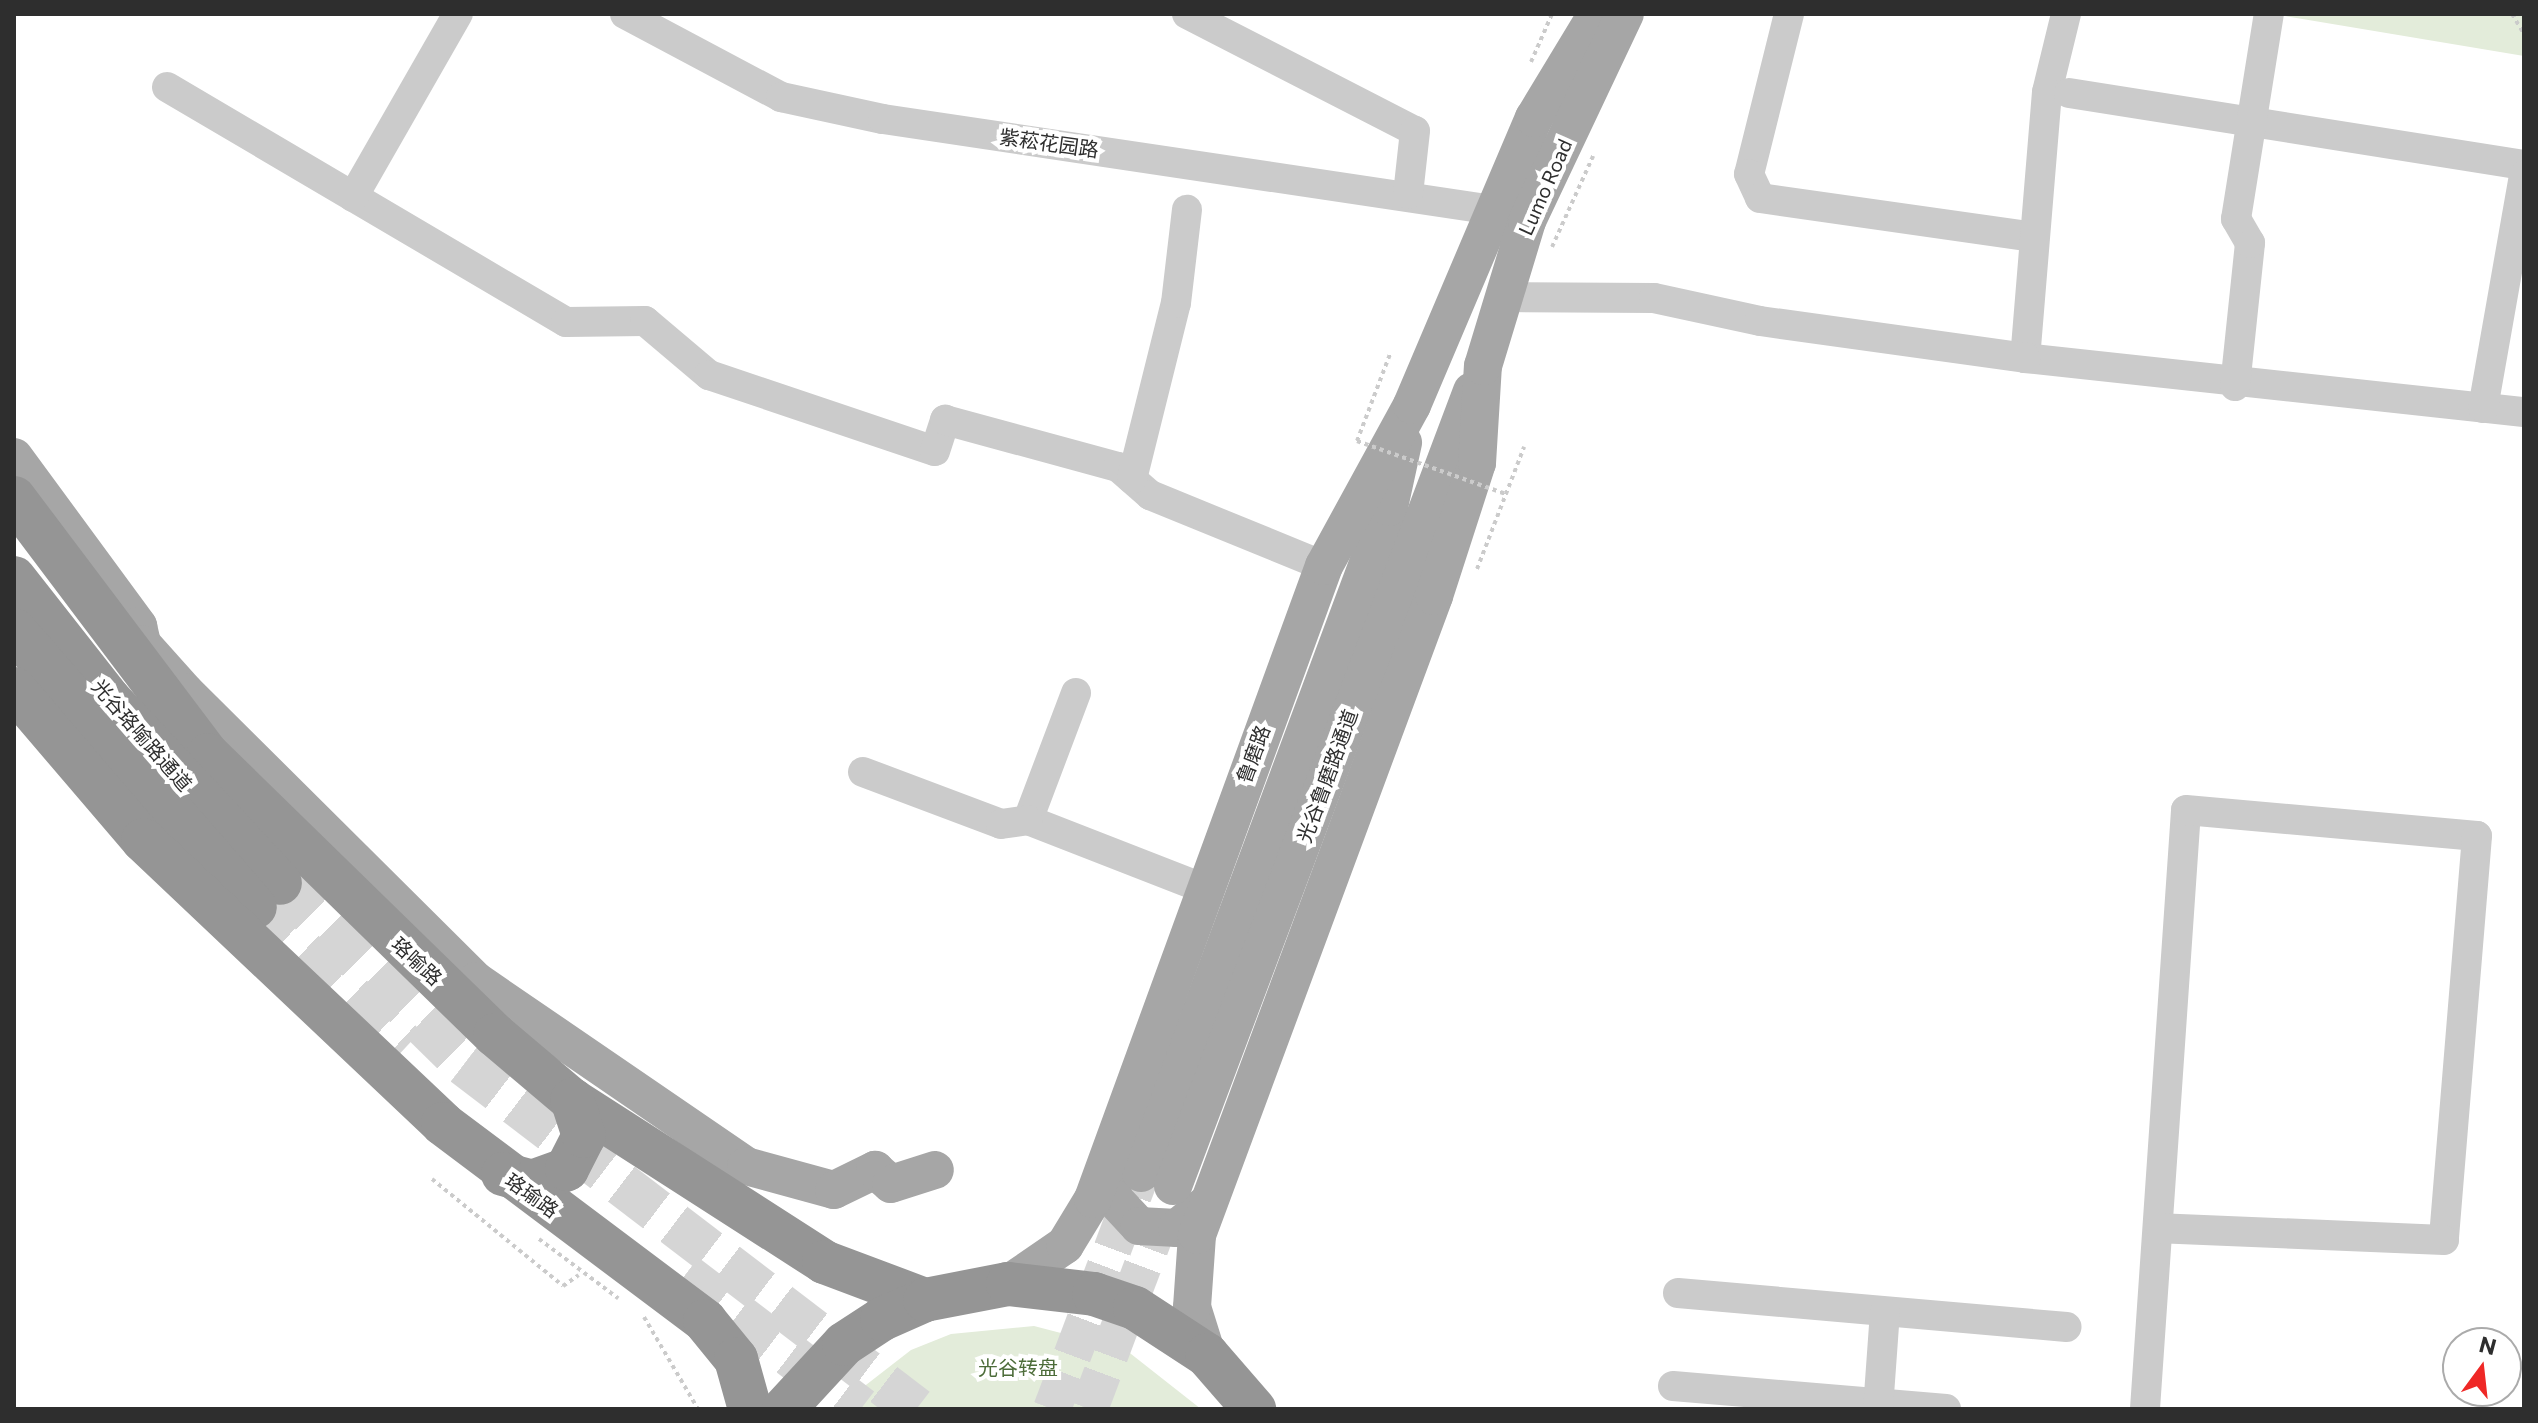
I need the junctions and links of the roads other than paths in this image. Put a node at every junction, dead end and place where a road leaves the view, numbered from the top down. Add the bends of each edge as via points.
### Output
1 (458, 14) edge
2 (625, 14) edge
3 (1187, 14) edge
4 (1597, 14) edge
5 (1625, 14) edge
6 (1789, 14) edge
7 (2066, 14) edge
8 (2269, 14) edge
9 (167, 87) dead end
10 (2069, 93) dead end
11 (2251, 122) junction
12 (2524, 165) edge
13 (2524, 176) edge
14 (1408, 194) junction
15 (353, 197) junction
16 (1187, 210) dead end
17 (1493, 210) junction
18 (2034, 237) junction
19 (1504, 297) junction
20 (2025, 358) junction
21 (1483, 366) junction
22 (2235, 386) junction
23 (1412, 405) junction
24 (2483, 408) junction
25 (2524, 412) edge
26 (14, 457) edge
27 (1132, 479) junction
28 (14, 498) edge
29 (1324, 566) junction
30 (14, 578) edge
31 (14, 630) edge
32 (14, 689) edge
33 (1076, 693) dead end
34 (863, 772) dead end
35 (1028, 820) junction
36 (1205, 889) junction
37 (572, 1100) junction
38 (935, 1170) dead end
39 (1141, 1172) junction
40 (503, 1174) junction
41 (1208, 1203) junction
42 (2161, 1228) junction
43 (1008, 1284) junction
44 (1678, 1293) dead end
45 (925, 1300) junction
46 (1885, 1312) junction
47 (2067, 1327) dead end
48 (1207, 1355) junction
49 (1673, 1386) dead end
50 (1879, 1406) edge
51 (750, 1409) edge
52 (784, 1409) edge
53 (1254, 1409) edge
54 (1946, 1409) edge
55 (2145, 1409) edge

1 - 15 street
2 - 14 street, 紫菘花园路 via 781,97 883,119
3 - 14 street via 1415,131
4 - 17 main road, Lumo Road via 1534,118
5 - 19 main road, Lumo Road via 1527,221
6 - 18 street via 1749,174 1760,198
7 - 18 street via 2047,92
8 - 11 street
9 - 15 street
10 - 11 street
11 - 12 street
11 - 22 street via 2236,219 2250,243
13 - 24 street
14 - 17 street, 紫菘花园路
15 - 27 street via 566,322 645,321 709,375 935,451 945,420 1118,467
16 - 27 street via 1176,303
17 - 23 main road, 鲁磨路
18 - 20 street
19 - 20 street via 1654,298 1760,321
19 - 21 main road, Lumo Road
20 - 22 street
21 - 39 main road, 光谷鲁磨路通道
21 - 41 main road via 1477,463 1434,596
22 - 24 street
23 - 29 main road, 鲁磨路
23 - 39 main road, 光谷鲁磨路通道 via 1389,507
24 - 25 street
26 - 38 main road via 168,673 476,981 746,1166 834,1190 875,1170 891,1184
27 - 29 street via 1150,495
28 - 37 highway, 珞喻路 via 208,755 343,892
29 - 36 main road, 鲁磨路
30 - 31 highway, 光谷珞喻路通道 via 267,895
32 - 40 highway, 珞瑜路 via 143,840 296,988
33 - 35 street
34 - 35 street via 1001,824
35 - 36 street
36 - 39 main road, 鲁磨路
37 - 40 highway via 584,1136 567,1169 532,1182
37 - 45 highway, 珞喻路 via 824,1262
39 - 41 main road via 1113,1198 1139,1226 1177,1228
39 - 43 main road, 鲁磨路 via 1065,1245
40 - 51 highway, 珞瑜路 via 705,1321 736,1359
41 - 48 main road via 1190,1284
42 - 42 street via 2444,1240 2477,836 2186,810 2165,1038
42 - 55 street
43 - 45 highway
43 - 48 highway via 1080,1291 1135,1308
44 - 46 street
45 - 52 highway via 844,1344
46 - 47 street
46 - 50 street
48 - 53 highway
49 - 50 street
50 - 54 street

